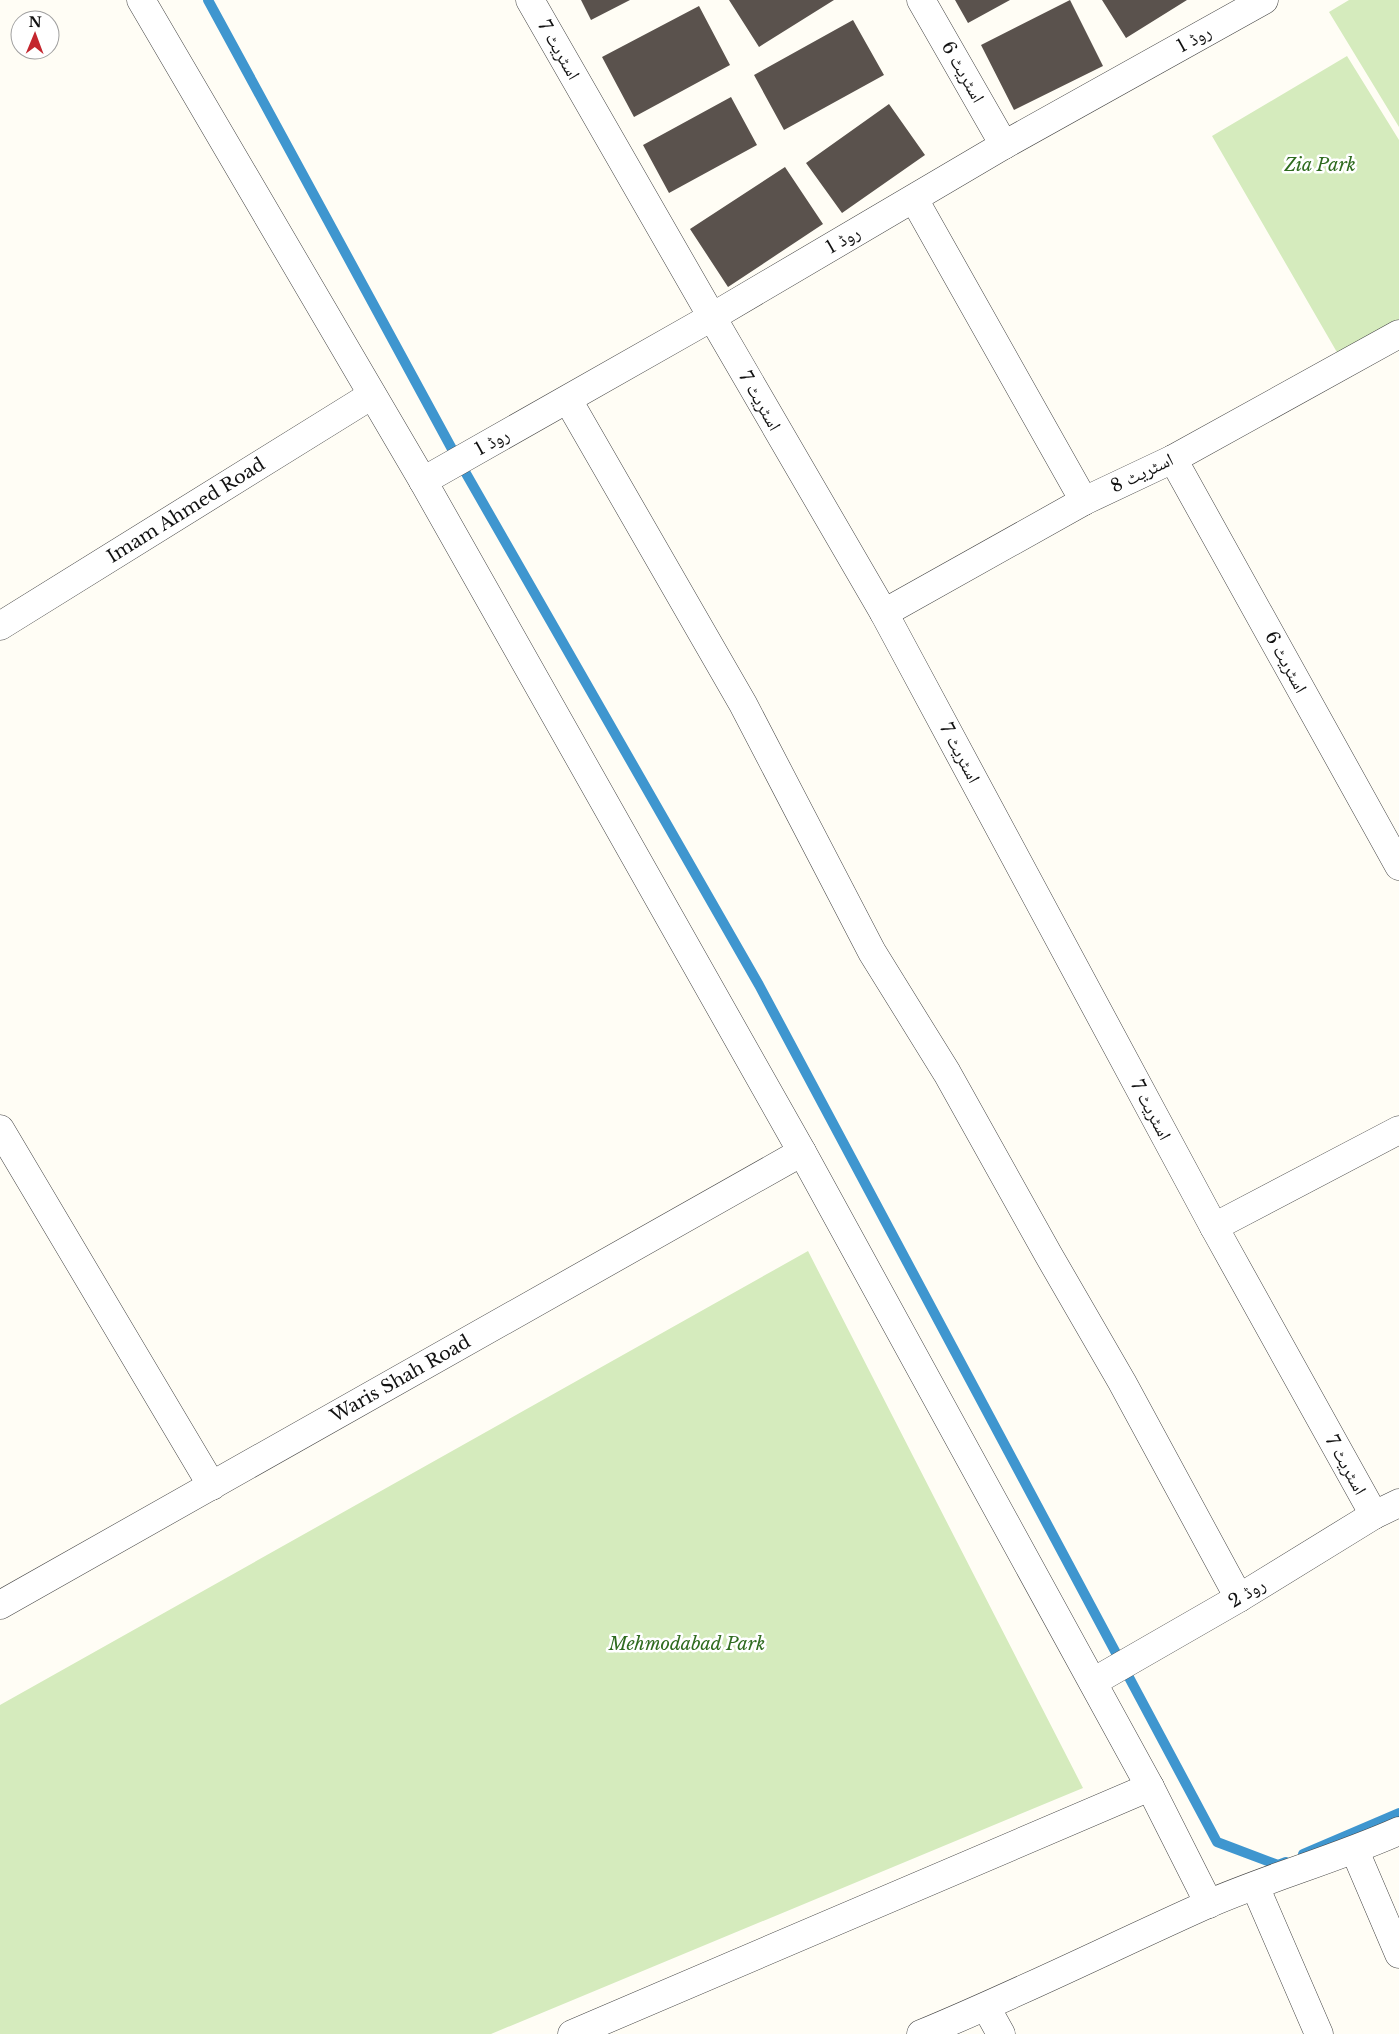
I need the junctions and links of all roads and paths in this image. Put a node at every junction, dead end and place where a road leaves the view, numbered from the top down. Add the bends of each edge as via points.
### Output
1 (141, 0) edge
2 (530, 0) edge
3 (921, 0) edge
4 (1264, 0) edge
5 (1004, 145) junction
6 (914, 199) junction
7 (712, 317) junction
8 (1399, 334) edge
9 (372, 395) junction
10 (568, 400) junction
11 (1172, 459) junction
12 (422, 481) junction
13 (1084, 501) junction
14 (884, 613) junction
15 (0, 626) edge
16 (1399, 866) edge
17 (0, 1129) edge
18 (1399, 1130) edge
19 (802, 1152) junction
20 (1214, 1228) junction
21 (212, 1486) junction
22 (1399, 1502) edge
23 (1374, 1515) junction
24 (1231, 1603) junction
25 (0, 1605) edge
26 (1093, 1682) junction
27 (1150, 1787) junction
28 (1399, 1831) edge
29 (1355, 1851) junction
30 (1255, 1886) junction
31 (1209, 1904) junction
32 (1399, 1954) edge
33 (986, 2007) junction
34 (572, 2034) edge
35 (921, 2034) edge
36 (1001, 2034) edge
37 (1319, 2034) edge

1 - 9 street
2 - 7 street, اسٹریٹ 7
3 - 5 street, اسٹریٹ 6
4 - 5 street, روڈ 1
5 - 6 street, روڈ 1
6 - 7 street, روڈ 1
6 - 13 street
7 - 10 street, روڈ 1
7 - 14 street, اسٹریٹ 7
8 - 11 street, اسٹریٹ 8
9 - 12 street
9 - 15 street, Imam Ahmed Road
10 - 12 street, روڈ 1
10 - 24 street via 742,704 872,952 947,1073 1122,1382
11 - 13 street, اسٹریٹ 8
11 - 16 street, اسٹریٹ 6
12 - 19 street
13 - 14 street, اسٹریٹ 8
14 - 20 street, اسٹریٹ 7
17 - 21 street
18 - 20 street
19 - 21 street, Waris Shah Road
19 - 26 street
20 - 23 street, اسٹریٹ 7
21 - 25 street, Waris Shah Road
22 - 23 street, روڈ 2
23 - 24 street, روڈ 2
24 - 26 street, روڈ 2
26 - 27 street
27 - 31 street
27 - 34 street
28 - 29 street
29 - 30 street
29 - 32 street
30 - 31 street
30 - 37 street
31 - 33 street
33 - 35 street
33 - 36 street

